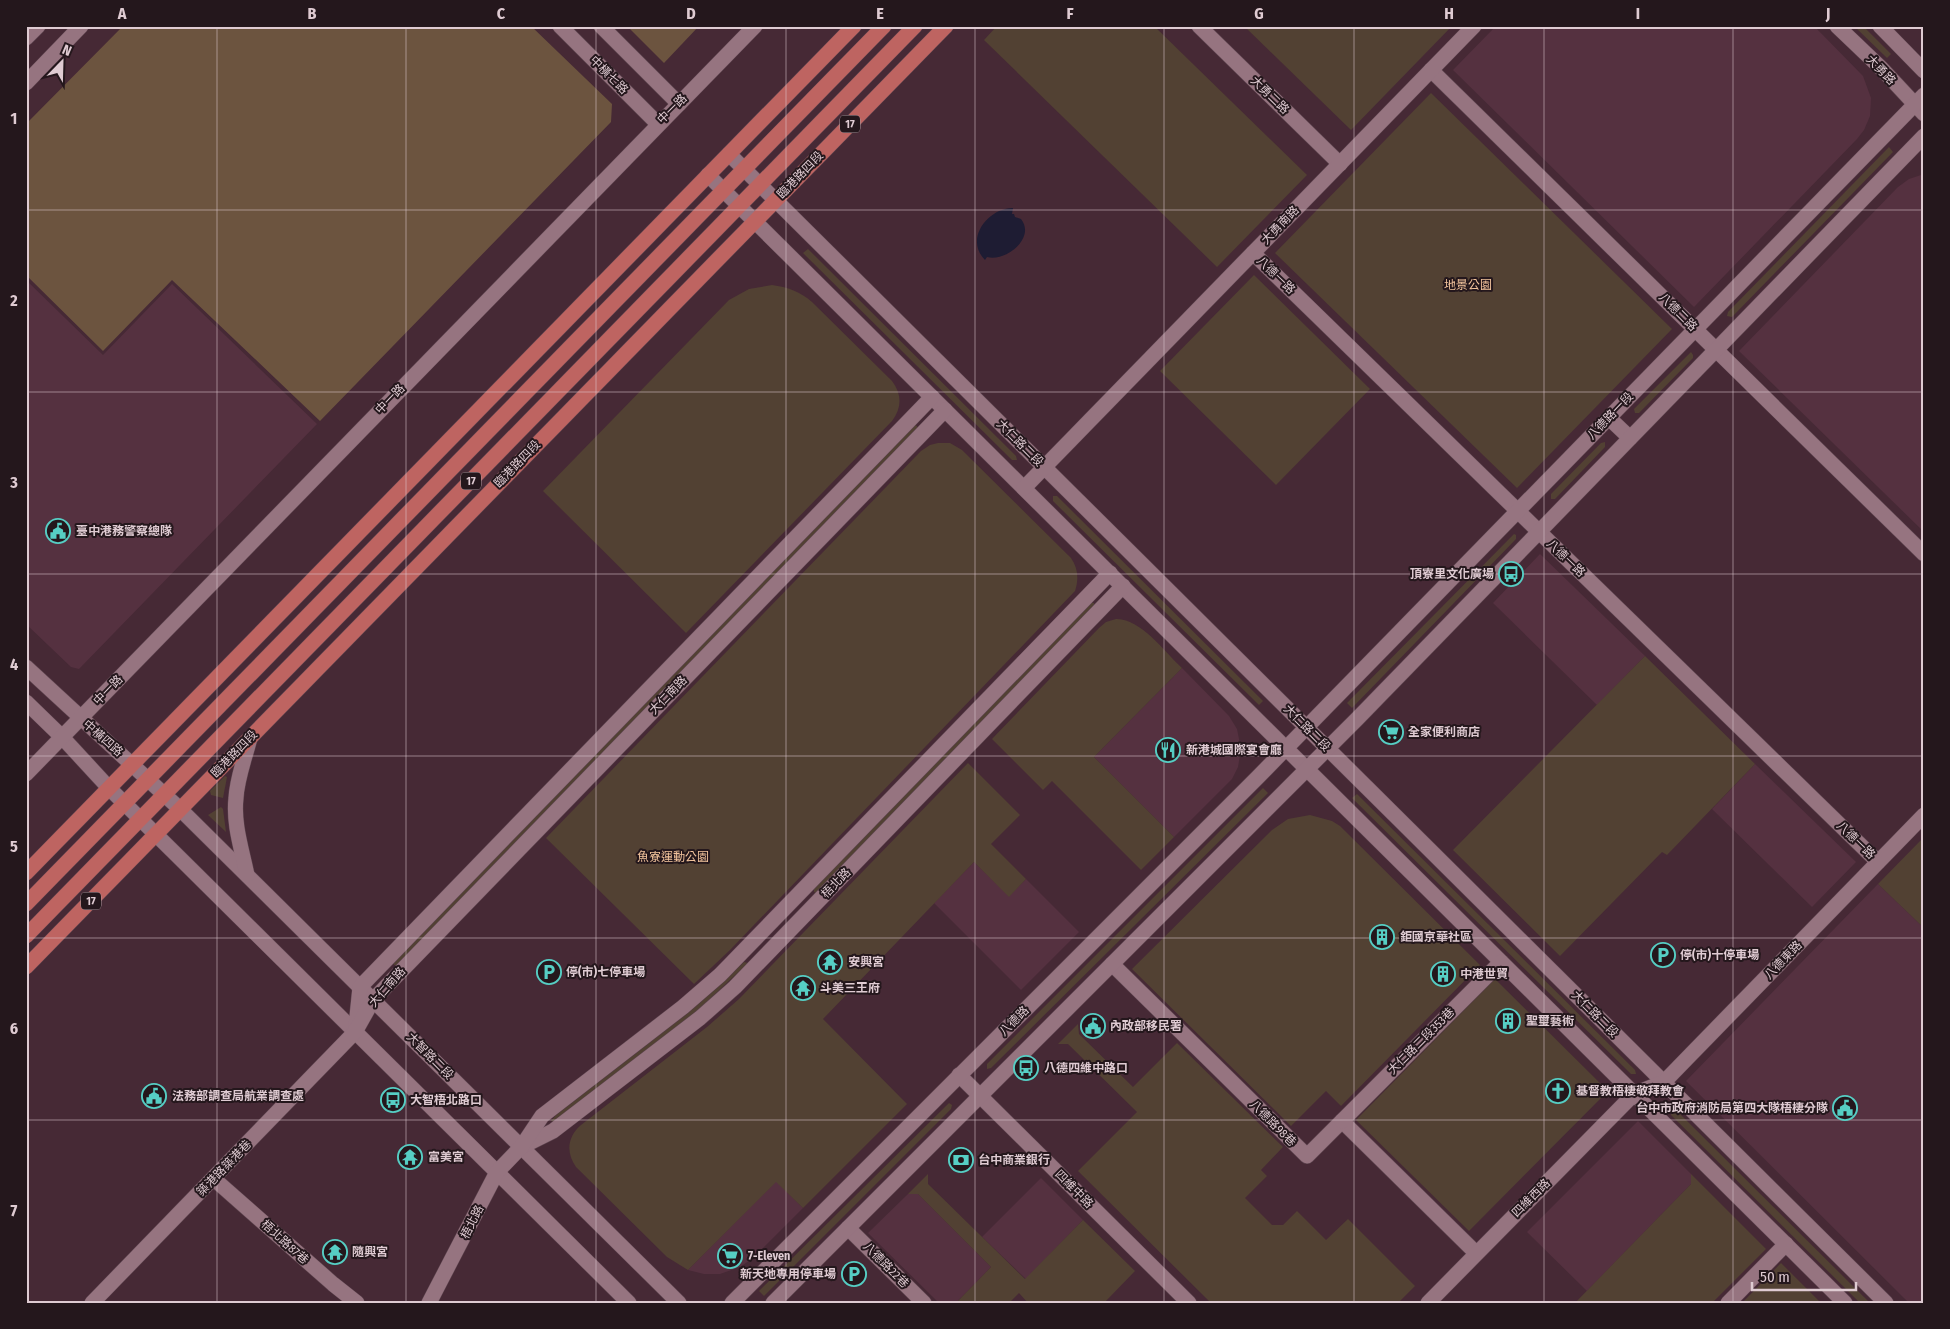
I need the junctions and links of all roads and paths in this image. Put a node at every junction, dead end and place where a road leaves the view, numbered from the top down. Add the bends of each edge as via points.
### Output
1 (38, 26) edge
2 (81, 26) edge
3 (560, 26) edge
4 (601, 26) edge
5 (755, 26) edge
6 (854, 26) edge
7 (884, 26) edge
8 (915, 26) edge
9 (946, 26) edge
10 (1199, 26) edge
11 (1474, 26) edge
12 (1838, 26) edge
13 (1880, 26) edge
14 (26, 38) edge
15 (1431, 70) junction
16 (1924, 71) edge
17 (26, 83) edge
18 (678, 104) junction
19 (1921, 104) edge
20 (658, 124) junction
21 (1924, 136) edge
22 (729, 154) junction
23 (1340, 164) junction
24 (744, 170) junction
25 (708, 175) junction
26 (760, 185) junction
27 (724, 190) junction
28 (775, 200) junction
29 (739, 206) junction
30 (755, 221) junction
31 (1253, 253) junction
32 (1695, 329) junction
33 (1716, 350) junction
34 (932, 397) junction
35 (945, 410) junction
36 (1609, 418) junction
37 (1630, 438) junction
38 (1044, 467) junction
39 (1024, 488) junction
40 (1518, 511) junction
41 (1539, 532) junction
42 (1924, 554) edge
43 (1110, 573) junction
44 (1123, 586) junction
45 (26, 667) edge
46 (26, 702) edge
47 (80, 718) junction
48 (62, 737) junction
49 (250, 738) junction
50 (1297, 738) junction
51 (1317, 759) junction
52 (132, 764) junction
53 (26, 774) edge
54 (148, 779) junction
55 (109, 788) junction
56 (164, 794) junction
57 (124, 804) junction
58 (180, 809) junction
59 (1924, 815) edge
60 (140, 819) junction
61 (156, 834) junction
62 (1878, 862) junction
63 (26, 873) edge
64 (247, 875) junction
65 (26, 904) edge
66 (26, 936) edge
67 (1501, 962) junction
68 (1112, 964) junction
69 (26, 967) edge
70 (360, 986) junction
71 (373, 1000) junction
72 (355, 1032) junction
73 (959, 1075) junction
74 (1664, 1082) junction
75 (1634, 1094) junction
76 (980, 1096) junction
77 (1342, 1120) junction
78 (522, 1146) junction
79 (497, 1172) junction
80 (214, 1179) junction
81 (848, 1228) junction
82 (1786, 1244) junction
83 (1476, 1253) junction
84 (92, 1303) edge
85 (357, 1303) edge
86 (429, 1303) edge
87 (629, 1303) edge
88 (680, 1303) edge
89 (732, 1303) edge
90 (773, 1303) edge
91 (924, 1303) edge
92 (1189, 1303) edge
93 (1428, 1303) edge
94 (1728, 1303) edge
95 (1844, 1303) edge
96 (1886, 1303) edge

1 - 14 street
2 - 17 street
3 - 20 street, 中橫七路
4 - 18 street
5 - 18 street, 中一路
6 - 22 main road
7 - 24 main road, 17
8 - 26 main road, 臨港路四段 / 17
9 - 28 main road, 臨港路四段 / 17
10 - 23 street, 大勇二路
11 - 15 street, 大勇南路
12 - 19 street, 大勇路
13 - 16 street
15 - 23 street, 大勇南路
15 - 32 street, 八德二路
18 - 20 street, 中一路
19 - 32 street, 八德路一段
20 - 47 street, 中一路
21 - 33 street
22 - 24 street, 大仁路二段
22 - 25 main road
23 - 31 street, 大勇南路
24 - 26 street, 大仁路二段
24 - 27 main road, 17
25 - 27 street, 大仁路二段
25 - 52 main road
26 - 28 street, 大仁路二段
26 - 29 main road, 臨港路四段 / 17
27 - 29 street, 大仁路二段
27 - 54 main road, 17
28 - 30 main road, 臨港路四段 / 17
28 - 38 street, 大仁路二段
29 - 30 street, 大仁路二段
29 - 56 main road, 臨港路四段 / 17
30 - 34 street, 大仁路二段
30 - 49 main road, 臨港路四段 / 17
31 - 38 street, 大勇南路
31 - 40 street, 八德一路
32 - 33 street, 八德二路
32 - 36 street, 八德路一段
33 - 37 street
33 - 42 street, 八德二路
34 - 35 street, 大仁路二段
34 - 70 street, 大仁南路
35 - 39 street, 大仁路二段
35 - 71 street, 大仁南路
36 - 37 street
36 - 40 street, 八德路一段
37 - 41 street
38 - 39 street, 大勇南路
38 - 50 street, 大仁路二段
39 - 43 street, 大仁路二段
40 - 41 street, 八德一路
40 - 50 street, 八德路一段
41 - 51 street
41 - 62 street, 八德一路
43 - 44 street, 大仁路二段
43 - 78 street, 梧北路 via 720,976 542,1116
44 - 50 street, 大仁路二段
44 - 78 street, 梧北路 via 727,995 553,1131
45 - 47 street, 中橫四路
46 - 48 street
47 - 48 street, 中一路
47 - 52 street, 中橫四路
48 - 53 street, 中一路
48 - 55 street
49 - 58 main road, 臨港路四段 / 17
49 - 64 street via 235,803
50 - 51 street, 大仁路二段
50 - 51 street, 大仁路二段
50 - 73 street, 八德路
51 - 67 street, 大仁路二段
51 - 68 street
51 - 74 street, 大仁路二段
52 - 54 street, 中橫四路
52 - 55 main road
54 - 56 street, 中橫四路
54 - 57 main road, 17
55 - 57 street
55 - 63 main road
56 - 58 street, 中橫四路
56 - 60 main road, 臨港路四段 / 17
57 - 60 street
57 - 65 main road, 17
58 - 61 main road, 臨港路四段 / 17
58 - 64 street, 大智路二段
59 - 62 street, 八德東路
60 - 61 street
60 - 66 main road, 臨港路四段 / 17
61 - 69 main road, 臨港路四段 / 17
61 - 72 street
62 - 74 street, 八德東路
64 - 70 street, 大智路二段
67 - 75 street, 大仁路二段
67 - 77 street, 大仁路二段353巷
68 - 76 street
68 - 77 street, 八德路98巷 via 1307,1156
70 - 71 street, 大智路二段
70 - 72 street, 大仁南路
71 - 72 street, 大仁南路
71 - 78 street, 大智路二段
72 - 79 street
72 - 80 street, 築港路築港巷
73 - 76 street, 四維中路
73 - 89 street, 八德路
74 - 75 street, 八德東路
74 - 96 street, 大仁路二段
75 - 82 street, 大仁路二段
75 - 83 street, 四維西路
76 - 81 street
76 - 92 street, 四維中路
77 - 83 street
78 - 79 street, 梧北路
78 - 88 street, 大智路二段
79 - 86 street, 梧北路
79 - 87 street
80 - 84 street, 築港路築港巷
80 - 85 street, 梧北路87巷
81 - 90 street
81 - 91 street, 八德路22巷
82 - 94 street
82 - 95 street, 大仁路二段
83 - 93 street, 四維西路

